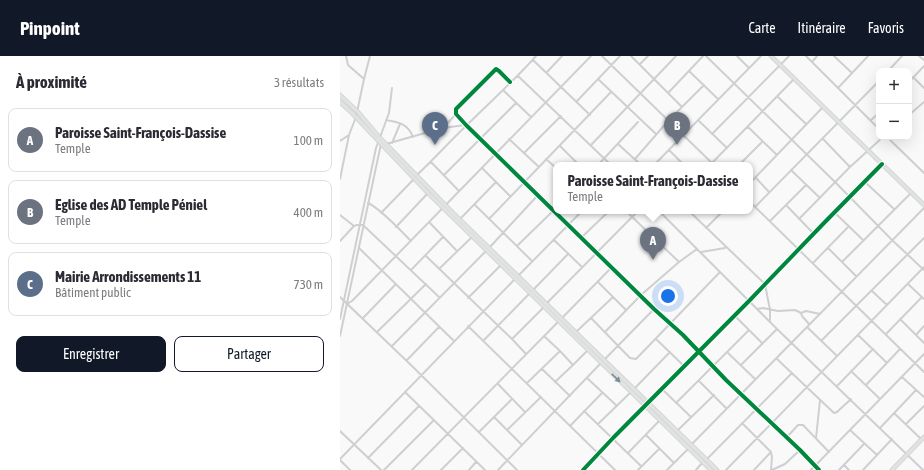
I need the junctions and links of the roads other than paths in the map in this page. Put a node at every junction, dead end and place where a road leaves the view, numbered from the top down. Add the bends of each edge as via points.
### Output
1 (346, 56) edge
2 (370, 56) edge
3 (536, 56) edge
4 (562, 56) edge
5 (591, 56) edge
6 (602, 56) edge
7 (620, 56) edge
8 (631, 56) edge
9 (648, 56) edge
10 (676, 56) edge
11 (705, 56) edge
12 (737, 56) edge
13 (761, 56) edge
14 (771, 56) edge
15 (789, 56) edge
16 (806, 56) edge
17 (817, 56) edge
18 (834, 56) edge
19 (862, 56) edge
20 (868, 56) edge
21 (902, 56) edge
22 (919, 56) edge
23 (865, 59) junction
24 (533, 60) junction
25 (924, 60) edge
26 (812, 62) junction
27 (640, 64) junction
28 (611, 65) junction
29 (780, 65) junction
30 (924, 66) edge
31 (749, 68) junction
32 (891, 68) edge
33 (690, 71) junction
34 (547, 72) junction
35 (852, 73) junction
36 (518, 76) junction
37 (913, 77) joint
38 (654, 78) junction
39 (364, 79) junction
40 (794, 79) junction
41 (598, 80) junction
42 (510, 82) junction
43 (734, 84) junction
44 (876, 84) edge
45 (704, 85) junction
46 (562, 87) junction
47 (392, 88) dead end
48 (838, 88) junction
49 (924, 88) edge
50 (503, 90) junction
51 (611, 92) junction
52 (669, 92) junction
53 (639, 94) junction
54 (340, 95) edge
55 (778, 96) junction
56 (748, 97) junction
57 (718, 99) junction
58 (546, 101) junction
59 (577, 101) junction
60 (340, 102) edge
61 (924, 102) edge
62 (516, 104) junction
63 (343, 105) junction
64 (855, 105) junction
65 (682, 107) junction
66 (823, 107) junction
67 (340, 108) edge
68 (626, 108) junction
69 (358, 112) junction
70 (763, 112) junction
71 (912, 112) edge
72 (456, 114) junction
73 (590, 115) junction
74 (561, 116) junction
75 (876, 116) edge
76 (356, 117) junction
77 (531, 117) junction
78 (386, 120) junction
79 (698, 120) junction
80 (668, 121) junction
81 (871, 121) junction
82 (638, 122) dead end
83 (839, 122) junction
84 (400, 123) junction
85 (806, 124) junction
86 (466, 125) junction
87 (876, 126) edge
88 (748, 127) junction
89 (443, 128) junction
90 (576, 130) junction
91 (656, 134) junction
92 (712, 134) junction
93 (348, 135) junction
94 (682, 136) junction
95 (413, 137) junction
96 (510, 139) junction
97 (822, 139) junction
98 (380, 140) junction
99 (481, 140) junction
100 (791, 140) junction
101 (880, 140) edge
102 (890, 140) edge
103 (340, 141) edge
104 (762, 142) junction
105 (392, 143) junction
106 (386, 144) junction
107 (618, 144) junction
108 (591, 145) junction
109 (560, 146) junction
110 (727, 148) junction
111 (669, 150) junction
112 (868, 150) junction
113 (496, 153) junction
114 (524, 153) junction
115 (807, 154) junction
116 (777, 155) junction
117 (604, 158) junction
118 (546, 159) junction
119 (635, 159) junction
120 (431, 162) junction
121 (576, 162) edge
122 (601, 162) edge
123 (608, 162) edge
124 (638, 162) edge
125 (657, 162) edge
126 (680, 162) edge
127 (710, 162) edge
128 (714, 162) edge
129 (742, 162) edge
130 (882, 164) junction
131 (553, 165) edge
132 (850, 166) junction
133 (539, 167) junction
134 (482, 168) junction
135 (791, 170) junction
136 (924, 173) edge
137 (340, 175) edge
138 (444, 175) junction
139 (416, 177) junction
140 (756, 178) junction
141 (340, 179) edge
142 (753, 180) edge
143 (524, 181) junction
144 (496, 182) junction
145 (836, 182) junction
146 (865, 182) junction
147 (806, 185) junction
148 (459, 191) junction
149 (769, 192) junction
150 (428, 193) junction
151 (911, 193) junction
152 (538, 195) junction
153 (510, 196) junction
154 (849, 197) junction
155 (820, 198) junction
156 (368, 203) junction
157 (923, 204) edge
158 (475, 205) junction
159 (786, 205) junction
160 (444, 206) junction
161 (553, 207) edge
162 (755, 207) joint
163 (894, 209) junction
164 (553, 211) edge
165 (834, 212) junction
166 (381, 213) junction
167 (559, 214) edge
168 (579, 214) edge
169 (606, 214) edge
170 (629, 214) edge
171 (635, 214) edge
172 (662, 214) edge
173 (692, 214) edge
174 (719, 214) edge
175 (340, 215) edge
176 (632, 217) junction
177 (460, 219) junction
178 (489, 219) junction
179 (799, 219) junction
180 (770, 221) junction
181 (429, 222) junction
182 (360, 224) junction
183 (363, 225) junction
184 (568, 225) junction
185 (878, 225) junction
186 (354, 226) junction
187 (849, 226) junction
188 (396, 227) junction
189 (706, 228) junction
190 (503, 233) junction
191 (813, 234) junction
192 (473, 236) junction
193 (443, 237) junction
194 (582, 237) junction
195 (924, 238) edge
196 (554, 240) junction
197 (863, 240) junction
198 (892, 240) junction
199 (411, 241) junction
200 (340, 242) edge
201 (518, 246) junction
202 (358, 247) junction
203 (490, 248) junction
204 (726, 248) junction
205 (828, 248) junction
206 (697, 249) junction
207 (798, 249) junction
208 (487, 250) junction
209 (457, 251) junction
210 (597, 252) junction
211 (701, 252) junction
212 (568, 254) junction
213 (907, 254) junction
214 (396, 256) junction
215 (426, 256) junction
216 (532, 261) junction
217 (679, 262) junction
218 (842, 262) junction
219 (813, 263) junction
220 (501, 265) junction
221 (612, 267) junction
222 (582, 268) junction
223 (924, 268) edge
224 (439, 269) junction
225 (381, 270) junction
226 (411, 270) junction
227 (720, 272) junction
228 (856, 276) junction
229 (517, 277) junction
230 (598, 282) junction
231 (453, 283) junction
232 (395, 284) junction
233 (426, 284) junction
234 (764, 284) junction
235 (908, 284) junction
236 (842, 291) junction
237 (872, 291) junction
238 (532, 292) junction
239 (641, 295) junction
240 (340, 297) edge
241 (613, 297) junction
242 (439, 298) junction
243 (468, 298) junction
244 (923, 298) edge
245 (410, 299) junction
246 (344, 301) junction
247 (749, 301) junction
248 (347, 304) junction
249 (545, 305) junction
250 (857, 306) junction
251 (887, 306) junction
252 (654, 309) junction
253 (757, 309) junction
254 (626, 310) junction
255 (770, 310) junction
256 (482, 311) junction
257 (425, 312) junction
258 (801, 313) junction
259 (820, 314) junction
260 (734, 315) junction
261 (363, 318) junction
262 (562, 318) junction
263 (591, 318) junction
264 (340, 319) edge
265 (900, 319) junction
266 (559, 321) junction
267 (872, 321) junction
268 (770, 322) junction
269 (670, 323) junction
270 (809, 324) junction
271 (468, 326) junction
272 (498, 326) junction
273 (924, 326) edge
274 (440, 327) junction
275 (806, 327) junction
276 (777, 329) junction
277 (749, 330) junction
278 (377, 332) junction
279 (576, 332) junction
280 (605, 332) junction
281 (886, 334) junction
282 (858, 335) junction
283 (916, 335) junction
284 (340, 336) edge
285 (544, 336) junction
286 (656, 339) junction
287 (484, 340) junction
288 (512, 340) junction
289 (454, 341) junction
290 (821, 341) junction
291 (792, 342) junction
292 (762, 343) junction
293 (924, 343) edge
294 (392, 346) junction
295 (619, 346) junction
296 (873, 349) junction
297 (900, 349) junction
298 (588, 350) junction
299 (698, 351) junction
300 (560, 352) junction
301 (670, 352) junction
302 (727, 352) junction
303 (526, 354) junction
304 (924, 354) edge
305 (837, 356) junction
306 (777, 359) junction
307 (407, 360) junction
308 (605, 360) junction
309 (886, 363) junction
310 (601, 364) junction
311 (916, 364) junction
312 (573, 365) junction
313 (741, 365) junction
314 (684, 366) junction
315 (713, 367) junction
316 (512, 369) junction
317 (542, 369) junction
318 (851, 371) junction
319 (822, 372) junction
320 (924, 372) edge
321 (792, 373) junction
322 (421, 375) junction
323 (902, 377) junction
324 (587, 378) junction
325 (755, 379) junction
326 (699, 381) junction
327 (555, 382) junction
328 (527, 383) junction
329 (498, 384) junction
330 (866, 385) junction
331 (837, 386) junction
332 (808, 387) junction
333 (634, 389) junction
334 (662, 389) junction
335 (916, 390) junction
336 (405, 392) junction
337 (631, 392) junction
338 (602, 393) junction
339 (741, 394) junction
340 (714, 395) junction
341 (570, 396) junction
342 (540, 397) junction
343 (924, 397) edge
344 (512, 399) junction
345 (851, 399) junction
346 (880, 399) junction
347 (820, 400) junction
348 (648, 403) junction
349 (676, 403) junction
350 (419, 406) junction
351 (617, 406) junction
352 (645, 406) junction
353 (924, 406) edge
354 (727, 409) junction
355 (756, 409) junction
356 (525, 412) junction
357 (555, 412) junction
358 (584, 412) junction
359 (894, 413) junction
360 (866, 415) junction
361 (464, 417) junction
362 (494, 417) junction
363 (691, 417) junction
364 (660, 420) junction
365 (433, 421) junction
366 (742, 423) junction
367 (772, 423) junction
368 (598, 424) junction
369 (906, 424) junction
370 (570, 426) junction
371 (880, 428) junction
372 (507, 430) junction
373 (850, 430) junction
374 (340, 431) edge
375 (677, 431) junction
376 (479, 432) junction
377 (447, 434) junction
378 (646, 435) junction
379 (786, 437) junction
380 (613, 438) junction
381 (758, 438) junction
382 (816, 438) junction
383 (923, 438) edge
384 (892, 439) junction
385 (354, 444) junction
386 (521, 444) junction
387 (864, 444) junction
388 (690, 446) junction
389 (463, 448) junction
390 (659, 448) junction
391 (800, 450) junction
392 (771, 452) junction
393 (829, 452) junction
394 (628, 453) junction
395 (599, 454) junction
396 (877, 455) junction
397 (907, 455) junction
398 (368, 458) junction
399 (340, 459) edge
400 (707, 459) junction
401 (507, 460) junction
402 (477, 462) junction
403 (703, 462) junction
404 (674, 463) junction
405 (844, 465) junction
406 (641, 466) junction
407 (815, 466) junction
408 (613, 469) edge
409 (923, 469) edge
410 (350, 470) edge
411 (381, 470) edge
412 (384, 470) edge
413 (412, 470) edge
414 (441, 470) edge
415 (469, 470) edge
416 (485, 470) edge
417 (498, 470) edge
418 (517, 470) edge
419 (583, 470) edge
420 (638, 470) edge
421 (667, 470) edge
422 (696, 470) edge
423 (711, 470) edge
424 (717, 470) edge
425 (726, 470) edge
426 (754, 470) edge
427 (772, 470) edge
428 (811, 470) edge
429 (819, 470) edge
430 (839, 470) edge
431 (849, 470) edge
432 (863, 470) edge
433 (892, 470) edge

1 - 39 street via 348,65
2 - 39 street
3 - 24 street
4 - 34 street
5 - 46 street
6 - 28 street
7 - 28 street
8 - 27 street
9 - 27 street
10 - 38 street
11 - 33 street
11 - 43 street
12 - 31 street
13 - 31 street
14 - 29 main road
15 - 29 street
16 - 26 street
17 - 26 street
18 - 35 street
19 - 23 street
20 - 23 street
21 - 32 street
22 - 25 street
23 - 35 street
24 - 34 street
24 - 36 street
26 - 48 street
27 - 38 street
28 - 41 street
28 - 53 street
29 - 40 main road
29 - 56 street
30 - 37 street
31 - 43 street
33 - 45 street
33 - 52 street
34 - 46 street
35 - 48 street
36 - 42 street
36 - 58 street
37 - 49 street
38 - 52 street
38 - 53 street
39 - 69 street
40 - 55 street
40 - 66 main road
41 - 51 street
41 - 59 street
42 - 50 street
42 - 72 street via 496,69 456,109
43 - 56 street
43 - 57 street
44 - 64 street
45 - 57 street
45 - 65 street
46 - 58 street
46 - 59 street
47 - 78 street
48 - 64 street
50 - 62 street
50 - 86 street
51 - 68 street
51 - 73 street
52 - 65 street
53 - 68 street
53 - 80 street
54 - 69 main road
55 - 70 street
55 - 85 street
56 - 70 street
56 - 92 street
57 - 79 street
58 - 74 street
58 - 77 street
59 - 73 street
60 - 63 main road
61 - 71 street
62 - 77 street
62 - 99 street
63 - 67 street
63 - 76 main road
64 - 81 street
64 - 83 street
65 - 80 street
66 - 83 main road
66 - 85 street
68 - 91 street
68 - 108 street
69 - 76 street
69 - 98 main road
70 - 88 street
70 - 100 street
72 - 86 street
72 - 89 street
73 - 90 street
74 - 90 street
74 - 114 street
75 - 81 street
76 - 93 street
76 - 98 main road
77 - 96 street
78 - 84 street
78 - 98 street
79 - 92 street
79 - 94 street
80 - 91 street
80 - 94 street
81 - 87 street
82 - 107 street
83 - 97 street
83 - 112 main road
84 - 95 street via 408,127
84 - 105 street
85 - 100 street
86 - 89 street
86 - 99 street
86 - 120 street
88 - 104 street
88 - 110 street
89 - 95 street
90 - 108 street
90 - 109 street
91 - 119 street
92 - 110 street
93 - 103 street
93 - 137 street
94 - 111 street
94 - 127 street
95 - 105 street
96 - 113 street
96 - 114 street
97 - 115 street
97 - 132 street
98 - 106 main road
98 - 139 main road
98 - 156 street
98 - 182 street
99 - 113 street
99 - 138 street
100 - 115 street
100 - 116 street
101 - 112 street
102 - 136 street
104 - 116 street
104 - 129 street
105 - 106 street
106 - 139 main road
107 - 117 street
107 - 119 street
108 - 117 street
109 - 118 street
109 - 121 street
110 - 128 street
111 - 125 street
111 - 126 street
112 - 130 main road
112 - 132 street
113 - 134 street
113 - 143 street
114 - 133 street
115 - 135 street
115 - 145 street
116 - 140 street
117 - 122 street
117 - 123 street
118 - 131 street
118 - 133 street
119 - 124 street
120 - 138 street
120 - 139 street
130 - 146 street
130 - 151 main road
132 - 145 street
133 - 143 street
134 - 144 street
134 - 148 street
135 - 147 street
135 - 149 street
137 - 141 street
138 - 148 street
139 - 150 main road
139 - 160 main road
139 - 166 street
140 - 142 street
140 - 149 street
143 - 152 street
143 - 153 street
144 - 153 street
144 - 158 street
145 - 154 street
145 - 155 street
146 - 154 street
146 - 163 street
147 - 155 street
147 - 159 street
148 - 160 street
149 - 162 street
150 - 160 main road
150 - 188 street
151 - 157 main road
151 - 163 street
152 - 161 street
152 - 190 street
153 - 178 street
154 - 165 street
154 - 185 street
155 - 179 street
156 - 166 street
156 - 183 street
157 - 198 street
158 - 177 street
158 - 178 street
159 - 179 street
159 - 180 street
160 - 177 main road
160 - 181 street
160 - 192 main road
162 - 180 street
163 - 185 street
164 - 201 street
165 - 187 street
165 - 191 street
166 - 188 street
167 - 184 street
168 - 184 street
169 - 194 street
170 - 176 street
171 - 176 street
172 - 206 street
173 - 189 street
174 - 189 street
175 - 186 street
176 - 210 street
176 - 217 street
177 - 203 main road
178 - 190 street
179 - 191 street
180 - 207 street
181 - 193 street
181 - 199 street
182 - 183 street
182 - 186 street
182 - 246 street
183 - 202 street
183 - 214 street
184 - 194 street
184 - 196 street
185 - 197 street
185 - 198 street
186 - 200 street
187 - 197 street
187 - 205 street
188 - 199 street
189 - 204 street
190 - 201 street
190 - 203 street
191 - 207 street
192 - 208 main road
192 - 209 street
193 - 209 street
193 - 215 street
194 - 210 street
195 - 213 street
196 - 212 street
196 - 216 street
197 - 218 street
198 - 213 street
198 - 228 street
199 - 214 street
201 - 216 street
202 - 225 street
202 - 248 street
203 - 229 main road
204 - 211 street
204 - 234 street
205 - 218 street
205 - 219 street
206 - 211 street
206 - 217 street
207 - 219 street
207 - 234 street
208 - 220 main road
208 - 231 street
209 - 224 street
210 - 221 street
210 - 222 street
211 - 227 street
212 - 222 street
212 - 238 street
213 - 223 street
213 - 237 street
214 - 225 street
214 - 226 street
215 - 224 street
215 - 226 street
216 - 229 street
217 - 239 street
218 - 228 street
219 - 236 street
220 - 229 main road
220 - 243 street
221 - 230 street
221 - 239 street
222 - 249 street
223 - 235 street
224 - 231 street
225 - 232 street
225 - 248 street
226 - 233 street
227 - 247 street
227 - 269 street
228 - 236 street
229 - 238 main road
229 - 256 street
230 - 241 street
230 - 262 street
231 - 242 street
231 - 243 street
232 - 245 street
232 - 261 street
233 - 242 street
233 - 245 street
234 - 247 street
234 - 255 street
235 - 244 street
235 - 251 street
236 - 250 street
236 - 259 street
237 - 250 street
237 - 251 street
238 - 249 main road
238 - 272 street
239 - 252 street
239 - 254 street
240 - 246 street
241 - 254 street
241 - 263 street
242 - 257 street
243 - 256 street
244 - 265 street
245 - 257 street
245 - 278 street
246 - 248 street
246 - 264 street
247 - 253 street
247 - 260 street
248 - 261 street
248 - 284 street
249 - 262 main road
249 - 266 main road
249 - 288 street
250 - 267 street
250 - 290 street
251 - 267 street
252 - 269 street
252 - 295 street
253 - 255 street
253 - 268 street
254 - 280 street
255 - 258 street via 795,310
255 - 268 street
256 - 271 street
256 - 272 street
257 - 274 street
257 - 294 street
258 - 259 street via 806,311
258 - 270 street
259 - 270 street
260 - 277 street
260 - 299 street
261 - 278 street
262 - 266 street
262 - 279 main road
263 - 279 street
263 - 280 street
265 - 281 street
265 - 283 street
266 - 285 street
266 - 298 main road
267 - 281 street
267 - 282 street
268 - 276 street
269 - 286 street
269 - 299 street
270 - 275 street
271 - 287 street
271 - 289 street
272 - 287 street
272 - 288 street
273 - 283 street
274 - 289 street
274 - 307 street
275 - 290 street
275 - 291 street
276 - 291 street
276 - 292 street
277 - 292 street
277 - 302 street
278 - 294 street
279 - 308 main road
280 - 295 street
281 - 297 street
282 - 296 street
282 - 305 street
283 - 293 street
285 - 300 street
285 - 303 street
286 - 295 street via 633,360
286 - 301 street
287 - 316 street
288 - 303 street
289 - 322 street
290 - 305 street
291 - 306 street
291 - 319 street
292 - 313 street
294 - 307 street
295 - 308 street
296 - 309 street
296 - 318 street
297 - 309 street
297 - 311 street
298 - 310 main road
298 - 312 street
299 - 314 street
299 - 315 street
300 - 312 street
300 - 317 street
301 - 314 street
301 - 333 street
302 - 313 street
302 - 315 street
303 - 316 street
304 - 311 street
305 - 319 street
306 - 321 street
306 - 325 street
307 - 322 street
308 - 310 street
308 - 333 main road
309 - 330 street
310 - 324 street
310 -> 337 main road
311 - 320 street
311 - 323 street
312 - 327 street
313 - 325 street
314 - 334 street
315 - 326 street
315 - 339 street
316 - 328 street
316 - 329 street
317 - 327 street
317 - 328 street
318 - 330 street
318 - 331 street
319 - 331 street
319 - 332 street
321 - 332 street
321 - 355 street
322 - 336 street
322 - 361 street
323 - 335 street
323 - 346 street
324 - 338 street
324 - 341 street
325 - 339 street
326 - 340 street
326 - 349 street
327 - 341 street
328 - 342 street
329 - 344 street
329 - 361 street
330 - 346 street
331 - 345 street
332 - 347 street
332 - 367 street
333 - 348 main road
334 - 348 street
334 - 349 street
335 - 343 street
335 - 359 street
336 - 350 street
336 - 385 street
337 - 351 street
337 - 352 main road
338 - 351 street
338 - 358 street
339 - 354 street
339 - 355 street
340 - 354 street
340 - 363 street
341 - 357 street
342 - 356 street
342 - 357 street
344 - 356 street
344 - 362 street
345 - 347 street via 835,413
345 - 360 street
346 - 360 street
347 - 382 street
348 - 352 street
348 - 375 main road
349 - 363 street
350 - 365 street
350 - 398 street
351 - 368 street
352 - 364 main road
352 - 380 street
353 - 369 street
354 - 388 street
355 - 366 street
355 - 367 street
356 - 372 street
357 - 370 street
357 - 386 street
358 - 368 street
358 - 370 street
359 - 369 street
359 - 371 street
360 - 371 street
360 - 373 street
361 - 376 street
361 - 377 street
362 - 372 street
362 - 376 street
363 - 375 street
364 - 378 street
364 - 388 main road
365 - 377 street
365 - 412 street
366 - 381 street
366 - 400 street
367 - 379 street
367 - 381 street
368 - 380 street
369 - 383 street
370 - 395 street
371 - 384 street
372 - 386 street
373 - 387 street
373 - 393 street
374 - 385 street
375 - 388 main road
376 - 401 street
377 - 389 street
377 - 413 street
378 - 390 street
378 - 394 street
379 - 382 street via 801,425
379 - 391 street
380 - 394 street
380 - 395 street
381 - 392 street
381 - 425 street
382 - 393 street
383 - 397 main road
384 - 396 street
384 - 397 street
385 - 398 street
385 - 399 street
386 - 401 street
387 - 396 street
387 - 405 street
388 - 400 main road
388 - 403 main road
388 - 404 street
389 - 402 street
389 - 414 street
390 - 404 street
390 - 406 street
391 - 407 street
391 - 427 street via 785,464
392 - 426 street
392 - 427 street
393 - 407 street
394 - 406 street
395 - 408 street
395 - 419 street
396 - 432 street
397 - 409 street
397 - 433 main road
398 - 411 street
399 - 410 street
400 - 424 main road
401 - 417 street
401 - 418 street
402 - 415 street
402 - 416 street
403 - 422 street
403 - 423 main road
404 - 421 street
405 - 430 street
405 - 431 street
406 - 420 street
407 - 428 street
407 - 429 street

